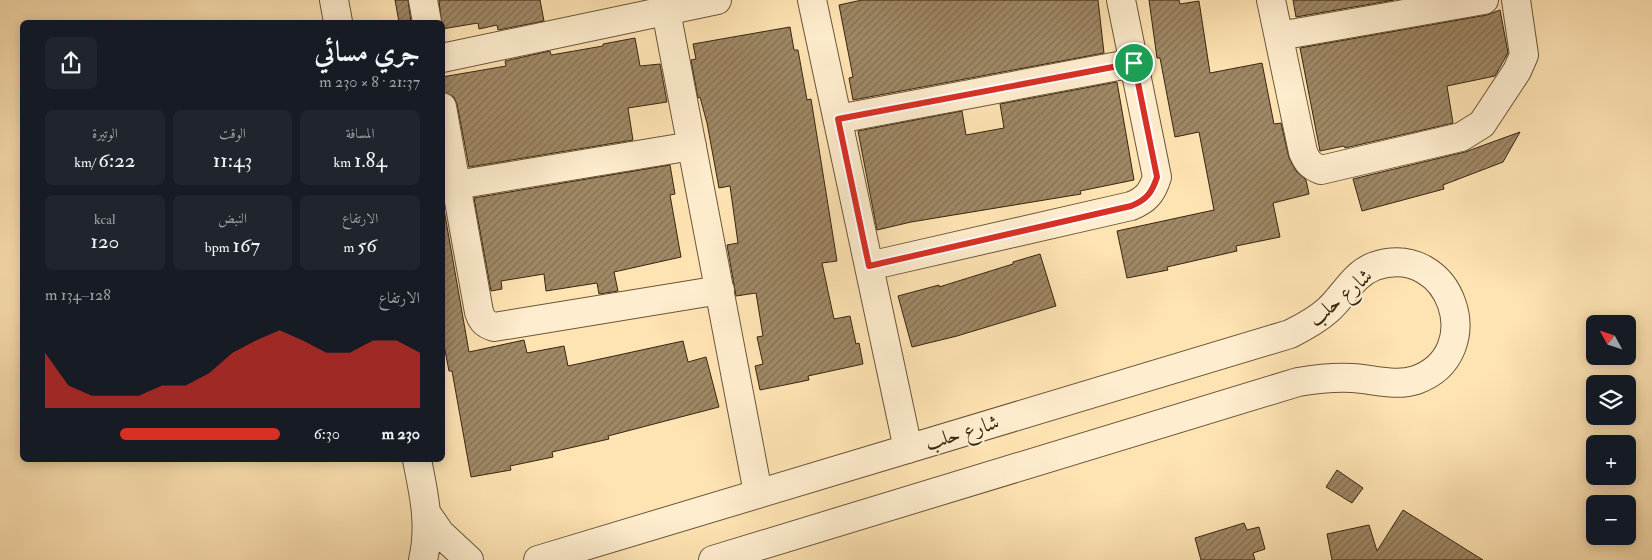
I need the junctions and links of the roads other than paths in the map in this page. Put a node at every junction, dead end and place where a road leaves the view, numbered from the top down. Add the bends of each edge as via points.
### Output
1 (334, 0) edge
2 (423, 0) edge
3 (718, 0) edge
4 (812, 0) edge
5 (1120, 0) edge
6 (1271, 0) edge
7 (1484, 0) edge
8 (1516, 0) edge
9 (666, 11) junction
10 (338, 20) edge
11 (427, 20) edge
12 (1278, 36) junction
13 (445, 57) edge
14 (1134, 63) junction
15 (838, 119) junction
16 (445, 124) edge
17 (692, 146) junction
18 (456, 186) junction
19 (869, 266) junction
20 (720, 290) junction
21 (908, 449) junction
22 (418, 462) edge
23 (758, 493) junction
24 (427, 514) junction
25 (423, 560) edge
26 (469, 560) edge
27 (538, 560) edge
28 (713, 560) edge

1 - 10 street
2 - 11 street
3 - 9 street
4 - 15 street
5 - 14 street
6 - 12 street
7 - 12 street
8 - 12 street via 1524,55 1482,124 1461,137 1331,170 1321,170 1306,161
9 - 13 street
9 - 17 street
14 - 15 street
14 - 19 street via 1157,177 1153,190 1144,201
15 - 19 street
16 - 18 street
17 - 18 street
17 - 20 street
18 - 20 street via 479,312 486,324 494,327
19 - 21 street
20 - 23 street
21 - 23 street, شارع حلب
21 - 28 street, شارع حلب via 1290,334 1311,324 1330,309 1357,277 1374,267 1412,264 1429,272 1444,285 1453,302 1456,320 1454,340 1446,357 1432,371 1416,380 1396,383 1334,378 1298,382
22 - 24 street
23 - 27 street, شارع حلب
24 - 25 street via 428,539
24 - 26 street via 440,533

